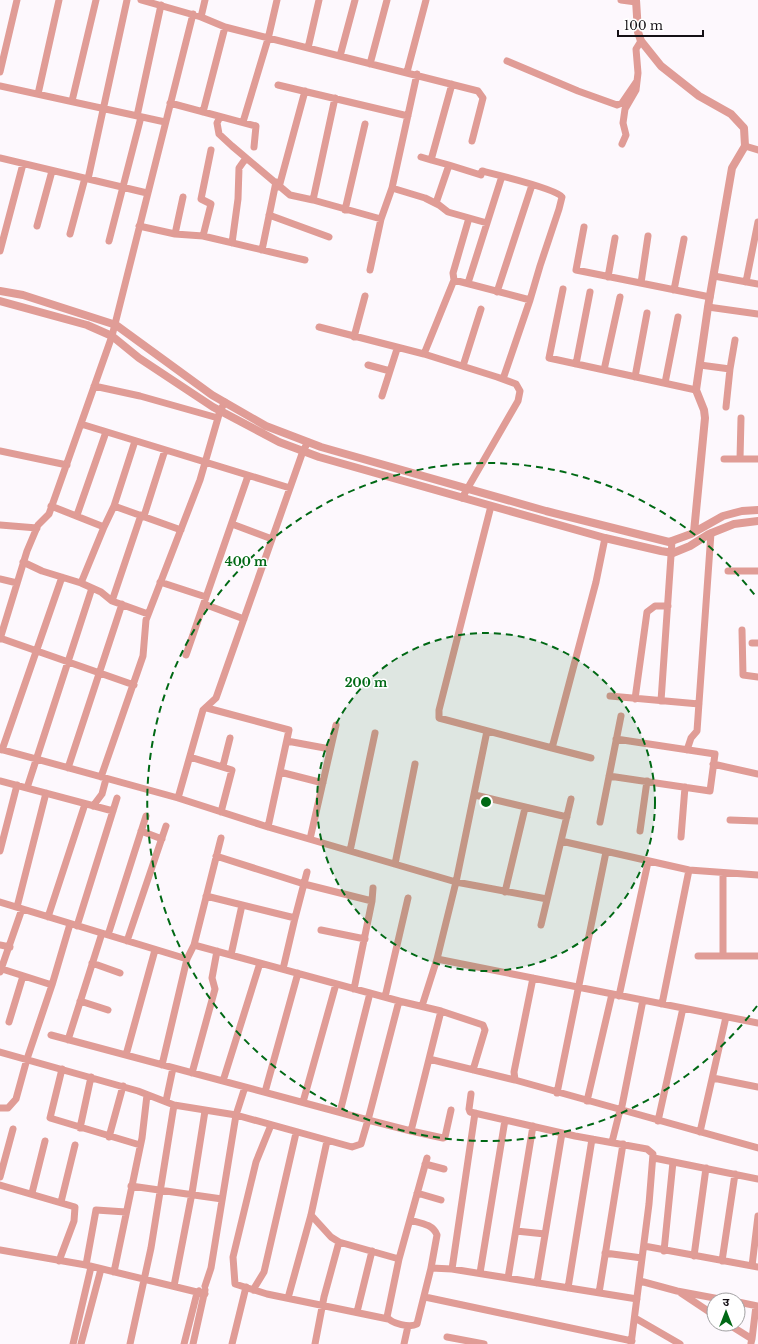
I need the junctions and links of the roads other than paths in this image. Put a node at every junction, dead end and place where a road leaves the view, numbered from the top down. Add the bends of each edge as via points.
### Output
1 (17, 0) edge
2 (59, 0) edge
3 (96, 0) edge
4 (128, 0) edge
5 (141, 0) edge
6 (205, 0) edge
7 (277, 0) edge
8 (319, 0) edge
9 (355, 0) edge
10 (387, 0) edge
11 (426, 0) edge
12 (621, 0) edge
13 (636, 1) edge
14 (161, 5) junction
15 (193, 14) junction
16 (201, 17) junction
17 (225, 27) junction
18 (268, 39) junction
19 (641, 41) junction
20 (308, 48) junction
21 (340, 56) junction
22 (507, 61) dead end
23 (370, 64) junction
24 (0, 72) edge
25 (407, 72) junction
26 (417, 74) junction
27 (637, 81) junction
28 (452, 84) junction
29 (278, 85) dead end
30 (0, 86) edge
31 (305, 91) junction
32 (38, 94) junction
33 (335, 98) junction
34 (72, 102) junction
35 (170, 103) junction
36 (104, 108) junction
37 (203, 112) junction
38 (139, 116) junction
39 (408, 116) junction
40 (220, 117) junction
41 (165, 122) junction
42 (243, 122) junction
43 (365, 124) dead end
44 (472, 141) dead end
45 (622, 144) dead end
46 (745, 146) junction
47 (254, 147) dead end
48 (211, 150) dead end
49 (758, 150) edge
50 (421, 157) dead end
51 (0, 158) edge
52 (246, 158) junction
53 (431, 160) junction
54 (23, 164) junction
55 (449, 165) junction
56 (52, 171) junction
57 (502, 176) junction
58 (86, 179) junction
59 (278, 185) junction
60 (532, 185) junction
61 (124, 188) junction
62 (392, 188) junction
63 (147, 193) junction
64 (183, 197) dead end
65 (313, 200) junction
66 (436, 203) junction
67 (345, 210) junction
68 (269, 215) junction
69 (469, 218) junction
70 (381, 219) junction
71 (758, 222) edge
72 (487, 223) junction
73 (37, 226) dead end
74 (138, 226) junction
75 (584, 227) dead end
76 (70, 234) dead end
77 (175, 234) junction
78 (203, 236) junction
79 (648, 236) dead end
80 (2, 238) edge
81 (329, 238) dead end
82 (615, 238) dead end
83 (684, 238) dead end
84 (109, 241) dead end
85 (232, 243) junction
86 (262, 250) junction
87 (0, 251) edge
88 (305, 260) dead end
89 (370, 270) dead end
90 (608, 276) junction
91 (714, 276) junction
92 (454, 280) junction
93 (746, 282) junction
94 (468, 283) junction
95 (641, 283) junction
96 (758, 284) edge
97 (563, 289) dead end
98 (674, 290) junction
99 (0, 291) edge
100 (497, 292) junction
101 (590, 292) dead end
102 (365, 296) dead end
103 (620, 297) dead end
104 (710, 297) junction
105 (530, 300) junction
106 (0, 301) edge
107 (708, 307) junction
108 (481, 309) dead end
109 (648, 313) dead end
110 (758, 314) edge
111 (678, 317) dead end
112 (114, 324) junction
113 (320, 327) dead end
114 (112, 336) junction
115 (354, 337) junction
116 (734, 340) dead end
117 (397, 349) junction
118 (424, 354) junction
119 (576, 364) junction
120 (368, 365) dead end
121 (700, 365) junction
122 (462, 366) junction
123 (730, 369) junction
124 (604, 370) junction
125 (390, 371) junction
126 (635, 377) junction
127 (503, 379) junction
128 (665, 383) junction
129 (94, 386) junction
130 (696, 390) junction
131 (382, 396) dead end
132 (225, 402) junction
133 (726, 407) dead end
134 (219, 414) junction
135 (741, 418) dead end
136 (81, 424) junction
137 (106, 432) junction
138 (135, 441) junction
139 (308, 442) junction
140 (165, 450) junction
141 (0, 451) edge
142 (303, 451) junction
143 (724, 459) dead end
144 (740, 459) junction
145 (758, 459) edge
146 (205, 463) junction
147 (67, 465) junction
148 (248, 476) junction
149 (290, 488) junction
150 (469, 488) junction
151 (462, 498) junction
152 (52, 506) junction
153 (114, 506) junction
154 (491, 506) junction
155 (758, 510) edge
156 (77, 515) junction
157 (142, 516) junction
158 (758, 521) edge
159 (232, 524) junction
160 (0, 525) edge
161 (104, 527) junction
162 (36, 528) junction
163 (181, 530) junction
164 (694, 532) junction
165 (711, 533) junction
166 (605, 538) junction
167 (272, 539) junction
168 (672, 541) junction
169 (673, 553) junction
170 (23, 562) junction
171 (728, 571) dead end
172 (758, 571) edge
173 (62, 577) junction
174 (0, 579) edge
175 (160, 582) junction
176 (17, 583) junction
177 (81, 583) junction
178 (92, 588) junction
179 (112, 601) junction
180 (205, 601) junction
181 (122, 604) junction
182 (668, 606) junction
183 (148, 614) junction
184 (244, 619) junction
185 (742, 630) dead end
186 (1, 635) edge
187 (37, 651) junction
188 (186, 655) dead end
189 (68, 662) junction
190 (100, 673) junction
191 (758, 677) edge
192 (134, 685) junction
193 (610, 696) dead end
194 (635, 699) junction
195 (661, 701) junction
196 (699, 704) junction
197 (207, 708) junction
198 (621, 716) dead end
199 (336, 725) dead end
200 (487, 731) junction
201 (375, 734) dead end
202 (230, 738) dead end
203 (616, 739) junction
204 (287, 741) junction
205 (552, 748) junction
206 (330, 749) junction
207 (1, 750) edge
208 (687, 750) junction
209 (190, 757) junction
210 (591, 758) dead end
211 (36, 759) junction
212 (415, 764) dead end
213 (713, 764) junction
214 (223, 766) junction
215 (68, 768) junction
216 (280, 772) junction
217 (758, 774) edge
218 (609, 776) junction
219 (103, 778) junction
220 (0, 781) edge
221 (647, 781) junction
222 (323, 783) junction
223 (17, 785) junction
224 (685, 787) junction
225 (27, 788) junction
226 (46, 793) junction
227 (475, 795) junction
228 (117, 798) dead end
229 (178, 798) junction
230 (571, 799) dead end
231 (85, 804) junction
232 (93, 806) junction
233 (525, 808) junction
234 (113, 811) junction
235 (221, 812) junction
236 (146, 816) dead end
237 (567, 818) junction
238 (730, 820) dead end
239 (758, 821) edge
240 (600, 822) dead end
241 (166, 826) dead end
242 (268, 827) junction
243 (141, 831) junction
244 (640, 831) dead end
245 (681, 837) dead end
246 (221, 838) dead end
247 (162, 839) junction
248 (310, 839) junction
249 (562, 841) junction
250 (0, 851) edge
251 (350, 851) junction
252 (606, 852) junction
253 (216, 856) junction
254 (648, 862) junction
255 (395, 864) junction
256 (689, 870) junction
257 (307, 872) dead end
258 (723, 874) junction
259 (758, 875) edge
260 (456, 882) junction
261 (304, 884) junction
262 (373, 888) dead end
263 (505, 892) junction
264 (206, 896) junction
265 (408, 898) dead end
266 (547, 899) junction
267 (372, 900) junction
268 (0, 902) edge
269 (242, 905) junction
270 (20, 908) junction
271 (48, 917) junction
272 (295, 918) junction
273 (74, 925) junction
274 (541, 925) dead end
275 (321, 930) dead end
276 (105, 934) junction
277 (365, 939) junction
278 (127, 941) junction
279 (0, 945) edge
280 (194, 945) junction
281 (10, 946) junction
282 (155, 950) junction
283 (217, 951) junction
284 (231, 955) junction
285 (698, 956) dead end
286 (723, 956) junction
287 (758, 956) edge
288 (187, 959) junction
289 (437, 959) junction
290 (92, 963) junction
291 (260, 963) junction
292 (283, 969) junction
293 (1, 970) edge
294 (120, 973) dead end
295 (298, 973) junction
296 (23, 976) junction
297 (533, 978) junction
298 (336, 984) junction
299 (52, 985) junction
300 (578, 987) junction
301 (354, 989) junction
302 (370, 993) junction
303 (616, 995) junction
304 (385, 997) junction
305 (643, 1000) junction
306 (80, 1001) junction
307 (399, 1001) junction
308 (662, 1004) junction
309 (422, 1006) junction
310 (684, 1008) junction
311 (108, 1010) dead end
312 (441, 1011) junction
313 (726, 1017) junction
314 (9, 1022) dead end
315 (758, 1024) edge
316 (51, 1035) dead end
317 (68, 1040) junction
318 (0, 1052) edge
319 (126, 1055) junction
320 (27, 1059) junction
321 (429, 1059) junction
322 (162, 1065) junction
323 (173, 1068) junction
324 (62, 1069) junction
325 (473, 1070) junction
326 (192, 1072) junction
327 (91, 1077) junction
328 (713, 1078) junction
329 (515, 1080) junction
330 (223, 1081) junction
331 (123, 1086) junction
332 (245, 1087) junction
333 (758, 1087) edge
334 (265, 1092) junction
335 (557, 1093) junction
336 (471, 1094) dead end
337 (147, 1095) junction
338 (166, 1101) junction
339 (587, 1101) junction
340 (303, 1102) junction
341 (174, 1105) junction
342 (0, 1108) edge
343 (452, 1110) dead end
344 (621, 1110) junction
345 (205, 1111) junction
346 (340, 1112) junction
347 (475, 1113) junction
348 (236, 1115) junction
349 (368, 1120) junction
350 (505, 1120) junction
351 (658, 1121) junction
352 (270, 1125) junction
353 (533, 1126) junction
354 (14, 1128) dead end
355 (80, 1128) junction
356 (412, 1131) junction
357 (700, 1132) junction
358 (296, 1133) junction
359 (562, 1133) junction
360 (109, 1137) junction
361 (592, 1139) junction
362 (45, 1141) dead end
363 (327, 1141) junction
364 (612, 1142) junction
365 (622, 1144) junction
366 (75, 1145) dead end
367 (140, 1145) junction
368 (758, 1148) edge
369 (654, 1158) junction
370 (674, 1162) junction
371 (706, 1168) junction
372 (444, 1169) dead end
373 (735, 1174) junction
374 (0, 1177) edge
375 (758, 1179) edge
376 (0, 1185) edge
377 (131, 1186) junction
378 (161, 1189) junction
379 (32, 1193) junction
380 (192, 1194) junction
381 (417, 1194) junction
382 (222, 1199) junction
383 (441, 1200) dead end
384 (61, 1202) junction
385 (126, 1212) junction
386 (311, 1215) junction
387 (758, 1216) edge
388 (410, 1220) junction
389 (516, 1231) junction
390 (545, 1234) junction
391 (339, 1242) junction
392 (644, 1246) junction
393 (0, 1250) edge
394 (372, 1251) junction
395 (664, 1251) junction
396 (605, 1253) junction
397 (694, 1256) junction
398 (642, 1258) junction
399 (399, 1259) junction
400 (59, 1261) junction
401 (722, 1262) junction
402 (88, 1266) junction
403 (755, 1266) edge
404 (431, 1268) junction
405 (101, 1269) junction
406 (452, 1269) junction
407 (114, 1272) junction
408 (480, 1273) junction
409 (145, 1278) junction
410 (508, 1278) junction
411 (640, 1281) junction
412 (537, 1283) junction
413 (174, 1286) junction
414 (205, 1286) junction
415 (568, 1288) junction
416 (249, 1289) junction
417 (677, 1291) junction
418 (196, 1293) junction
419 (599, 1293) junction
420 (205, 1294) junction
421 (706, 1296) edge
422 (425, 1297) junction
423 (288, 1298) junction
424 (637, 1299) junction
425 (323, 1304) junction
426 (746, 1304) edge
427 (757, 1306) edge
428 (706, 1310) edge
429 (357, 1312) junction
430 (634, 1318) junction
431 (388, 1319) junction
432 (408, 1326) junction
433 (738, 1332) edge
434 (447, 1337) dead end
435 (631, 1342) edge
436 (751, 1342) edge
437 (73, 1344) edge
438 (81, 1344) edge
439 (130, 1344) edge
440 (184, 1344) edge
441 (193, 1344) edge
442 (232, 1344) edge
443 (315, 1344) edge
444 (404, 1344) edge
445 (484, 1344) edge
446 (680, 1344) edge

1 - 24 street
2 - 32 street
3 - 34 street
4 - 36 street
5 - 14 street
6 - 16 street
7 - 18 street
8 - 20 street
9 - 21 street
10 - 23 street
11 - 25 street
12 - 13 street
13 - 19 street
14 - 15 street
14 - 38 street
15 - 16 street
15 - 35 street
16 - 17 street
17 - 18 street
17 - 37 street
18 - 20 street
18 - 42 street
19 - 27 street via 636,49
19 - 46 street via 661,66 699,96 739,121 744,128
20 - 21 street
21 - 23 street
22 - 27 street via 617,105 622,103
23 - 25 street
25 - 26 street
26 - 28 street
26 - 39 street
27 - 45 street via 636,90 625,109 623,123 626,135
28 - 44 street via 478,91 483,98
28 - 53 street
29 - 31 street
30 - 32 street
31 - 33 street
31 - 59 street
32 - 34 street
33 - 39 street
33 - 65 street
34 - 36 street
35 - 37 street
35 - 41 street
36 - 38 street
36 - 58 street
37 - 40 street
38 - 41 street
38 - 61 street
39 - 62 street
40 - 42 street
40 - 52 street via 217,123 220,134
41 - 63 street
42 - 47 street via 256,126
43 - 67 street
46 - 49 street
46 - 91 street via 732,168
48 - 78 street via 201,199 211,204
50 - 53 street
51 - 54 street
52 - 59 street
52 - 85 street via 239,168
53 - 55 street
54 - 56 street
54 - 80 street
55 - 57 street via 481,175 482,171
55 - 66 street
56 - 58 street
56 - 73 street
57 - 60 street
57 - 72 street
58 - 61 street
58 - 76 street
59 - 65 street via 290,195
59 - 68 street
60 - 100 street
60 - 105 street via 560,194 562,197
61 - 63 street
61 - 84 street
62 - 66 street
62 - 70 street
63 - 74 street
64 - 77 street
65 - 67 street
66 - 69 street via 448,212
67 - 70 street
68 - 81 street
68 - 86 street
69 - 72 street
69 - 92 street via 453,273
70 - 89 street
71 - 93 street
72 - 94 street
74 - 77 street
74 - 112 street
75 - 90 street via 576,270
77 - 78 street
78 - 85 street
79 - 95 street
80 - 87 street
82 - 90 street
83 - 98 street
85 - 86 street
86 - 88 street
90 - 95 street
91 - 93 street
91 - 104 street
92 - 94 street
92 - 118 street
93 - 96 street
94 - 100 street
95 - 98 street
97 - 119 street via 549,358
98 - 104 street
99 - 112 street via 23,295
100 - 105 street
101 - 119 street
102 - 115 street
103 - 124 street
104 - 107 street
105 - 127 street
106 - 114 street via 87,325
107 - 110 street
107 - 121 street
108 - 122 street
109 - 126 street
111 - 128 street
112 - 114 street
112 - 132 street via 190,380
113 - 115 street
114 - 129 street
114 - 134 street
115 - 117 street
116 - 123 street
117 - 118 street
117 - 125 street
118 - 122 street
119 - 124 street
120 - 125 street
121 - 123 street
121 - 130 street
122 - 127 street
123 - 133 street
124 - 126 street
125 - 131 street
126 - 128 street
127 - 150 street via 516,384 520,394
128 - 130 street
129 - 134 street
129 - 136 street
130 - 164 street via 705,418
132 - 134 street
132 - 139 street via 266,426
134 - 142 street
134 - 146 street
135 - 144 street
136 - 137 street
136 - 147 street
137 - 138 street
137 - 156 street
138 - 140 street
138 - 153 street
139 - 142 street
139 - 150 street
140 - 146 street
140 - 157 street
141 - 147 street
142 - 149 street
142 - 151 street
143 - 144 street
144 - 145 street
146 - 148 street
146 - 163 street
147 - 152 street
148 - 149 street
148 - 159 street
149 - 167 street
150 - 151 street
150 - 168 street via 602,526
151 - 154 street
152 - 156 street
152 - 162 street via 49,514
153 - 157 street
153 - 161 street
154 - 166 street
154 - 200 street via 439,715 439,718 444,720
155 - 164 street via 723,516
156 - 161 street
157 - 163 street
157 - 179 street
158 - 165 street via 734,524
159 - 167 street
159 - 180 street
160 - 162 street
161 - 177 street
162 - 170 street
163 - 175 street
164 - 168 street
165 - 169 street
165 - 196 street
166 - 169 street
166 - 205 street
167 - 184 street
168 - 169 street
169 - 182 street
170 - 173 street
170 - 176 street
171 - 172 street
173 - 177 street
173 - 187 street
174 - 176 street
175 - 180 street
175 - 183 street
176 - 186 street
177 - 178 street
178 - 179 street
178 - 189 street
179 - 181 street
180 - 184 street
180 - 188 street
181 - 183 street
181 - 190 street
182 - 194 street via 655,606 647,612
182 - 195 street
183 - 192 street via 144,631 144,649
184 - 197 street via 216,698
185 - 191 street via 743,675
186 - 187 street
187 - 189 street
187 - 207 street
189 - 190 street
189 - 211 street
190 - 192 street
190 - 215 street
192 - 219 street
193 - 194 street
194 - 195 street
195 - 196 street
196 - 208 street via 697,731 691,738
197 - 204 street via 289,730
197 - 209 street via 203,710
198 - 203 street
199 - 206 street
200 - 205 street
200 - 227 street
201 - 251 street
202 - 214 street
203 - 208 street
203 - 218 street
204 - 206 street
204 - 216 street
205 - 210 street
206 - 222 street
207 - 211 street
208 - 213 street via 715,754
209 - 214 street
209 - 229 street
211 - 215 street
211 - 225 street
212 - 255 street
213 - 217 street
213 - 224 street via 710,791
214 - 235 street via 230,768 232,772
215 - 219 street
216 - 222 street
216 - 242 street
218 - 221 street
218 - 240 street
219 - 229 street
219 - 232 street via 102,794
220 - 223 street
221 - 224 street
221 - 244 street
222 - 248 street
223 - 225 street
223 - 250 street
224 - 245 street
225 - 226 street
226 - 231 street
226 - 270 street
227 - 233 street
227 - 260 street
228 - 234 street
229 - 235 street
230 - 237 street
231 - 232 street
231 - 271 street
232 - 234 street
233 - 237 street
233 - 263 street
234 - 273 street
235 - 242 street
236 - 243 street
237 - 249 street
238 - 239 street
241 - 247 street
242 - 248 street
243 - 247 street
243 - 276 street
246 - 253 street
247 - 278 street
248 - 251 street
249 - 252 street
249 - 266 street
251 - 255 street
252 - 254 street
252 - 300 street
253 - 261 street
253 - 264 street
254 - 256 street
254 - 303 street
255 - 260 street
256 - 258 street
256 - 308 street
257 - 261 street
258 - 259 street
258 - 286 street
260 - 263 street
260 - 289 street
261 - 267 street
261 - 272 street
262 - 267 street
263 - 266 street
264 - 269 street
264 - 280 street
265 - 304 street
266 - 274 street
267 - 277 street
268 - 270 street
269 - 272 street
269 - 284 street
270 - 271 street
270 - 281 street
271 - 273 street
272 - 292 street
273 - 276 street
273 - 299 street
275 - 277 street
276 - 278 street
276 - 290 street
277 - 301 street
278 - 282 street
279 - 281 street
280 - 283 street
280 - 288 street
281 - 293 street
282 - 288 street
282 - 319 street
283 - 284 street
283 - 326 street via 212,978 215,989
284 - 291 street
285 - 286 street
286 - 287 street
288 - 322 street
289 - 297 street
289 - 309 street
290 - 294 street
290 - 306 street
291 - 292 street
291 - 330 street
292 - 295 street
293 - 296 street
295 - 298 street
295 - 334 street
296 - 299 street
296 - 314 street
297 - 300 street
297 - 329 street via 514,1072
298 - 301 street
298 - 340 street
299 - 320 street
300 - 303 street
300 - 335 street
301 - 302 street
302 - 304 street
302 - 346 street
303 - 305 street
303 - 339 street
304 - 307 street
305 - 308 street
305 - 344 street
306 - 311 street
306 - 317 street
307 - 309 street
307 - 349 street
308 - 310 street
309 - 312 street
310 - 313 street
310 - 351 street
312 - 321 street
312 - 325 street via 479,1023 484,1028
313 - 315 street
313 - 328 street
316 - 317 street
317 - 319 street
318 - 320 street
319 - 322 street
320 - 324 street
320 - 342 street via 16,1099 8,1108
321 - 325 street
321 - 356 street
322 - 323 street
323 - 326 street
323 - 338 street
324 - 327 street
324 - 355 street via 50,1118
325 - 329 street
326 - 330 street
327 - 331 street
327 - 355 street
328 - 333 street
328 - 357 street
329 - 335 street
330 - 332 street
331 - 337 street
331 - 360 street
332 - 334 street
332 - 348 street
334 - 340 street
335 - 339 street
336 - 347 street via 469,1109
337 - 338 street
337 - 367 street
338 - 341 street
339 - 344 street
340 - 346 street
341 - 345 street
341 - 378 street
343 - 356 street via 443,1138
344 - 351 street
344 - 364 street
345 - 348 street
345 - 380 street
346 - 349 street
347 - 350 street
347 - 406 street
348 - 352 street
348 - 382 street
349 - 356 street
349 - 363 street via 361,1144 352,1147
350 - 353 street
350 - 408 street
351 - 357 street
352 - 358 street
352 - 416 street via 256,1162 233,1257 235,1284
353 - 359 street
353 - 389 street
354 - 374 street
355 - 360 street
357 - 368 street
358 - 363 street
358 - 416 street via 264,1272
359 - 361 street
359 - 390 street
360 - 367 street
361 - 364 street
361 - 415 street
362 - 379 street
363 - 386 street
364 - 365 street
365 - 369 street via 647,1149
365 - 396 street
366 - 384 street
367 - 377 street
369 - 370 street
369 - 392 street
370 - 371 street
370 - 395 street
371 - 373 street
371 - 397 street
372 - 381 street via 426,1161
373 - 375 street
373 - 401 street
376 - 379 street
377 - 378 street
377 - 385 street
378 - 380 street
378 - 409 street
379 - 384 street
380 - 382 street
380 - 413 street
381 - 383 street
381 - 388 street
382 - 414 street via 211,1268
384 - 400 street via 74,1207 75,1216
385 - 402 street via 96,1210
385 - 407 street
386 - 391 street
386 - 423 street
387 - 403 street
388 - 399 street
388 - 404 street via 436,1230
389 - 390 street
389 - 410 street
390 - 412 street
391 - 394 street
391 - 425 street
392 - 395 street
392 - 398 street
393 - 400 street
394 - 399 street
394 - 429 street
395 - 397 street
396 - 398 street
396 - 419 street
397 - 401 street
398 - 411 street
399 - 431 street
400 - 402 street
401 - 403 street
402 - 405 street
402 - 437 street
404 - 406 street
404 - 422 street
405 - 407 street
405 - 438 street
406 - 408 street
407 - 409 street
408 - 410 street
409 - 413 street
409 - 439 street
410 - 412 street
411 - 417 street
411 - 424 street
412 - 415 street
413 - 418 street
414 - 418 street
414 - 420 street
415 - 419 street
416 - 423 street
416 - 442 street
417 - 421 street
417 - 428 street
418 - 420 street
418 - 440 street
419 - 424 street
420 - 441 street
422 - 432 street via 417,1324
422 - 435 street
423 - 425 street
424 - 430 street
425 - 429 street
425 - 443 street
426 - 427 street
427 - 436 street
429 - 431 street
430 - 435 street
430 - 446 street
431 - 432 street
432 - 444 street
433 - 436 street
434 - 445 street

